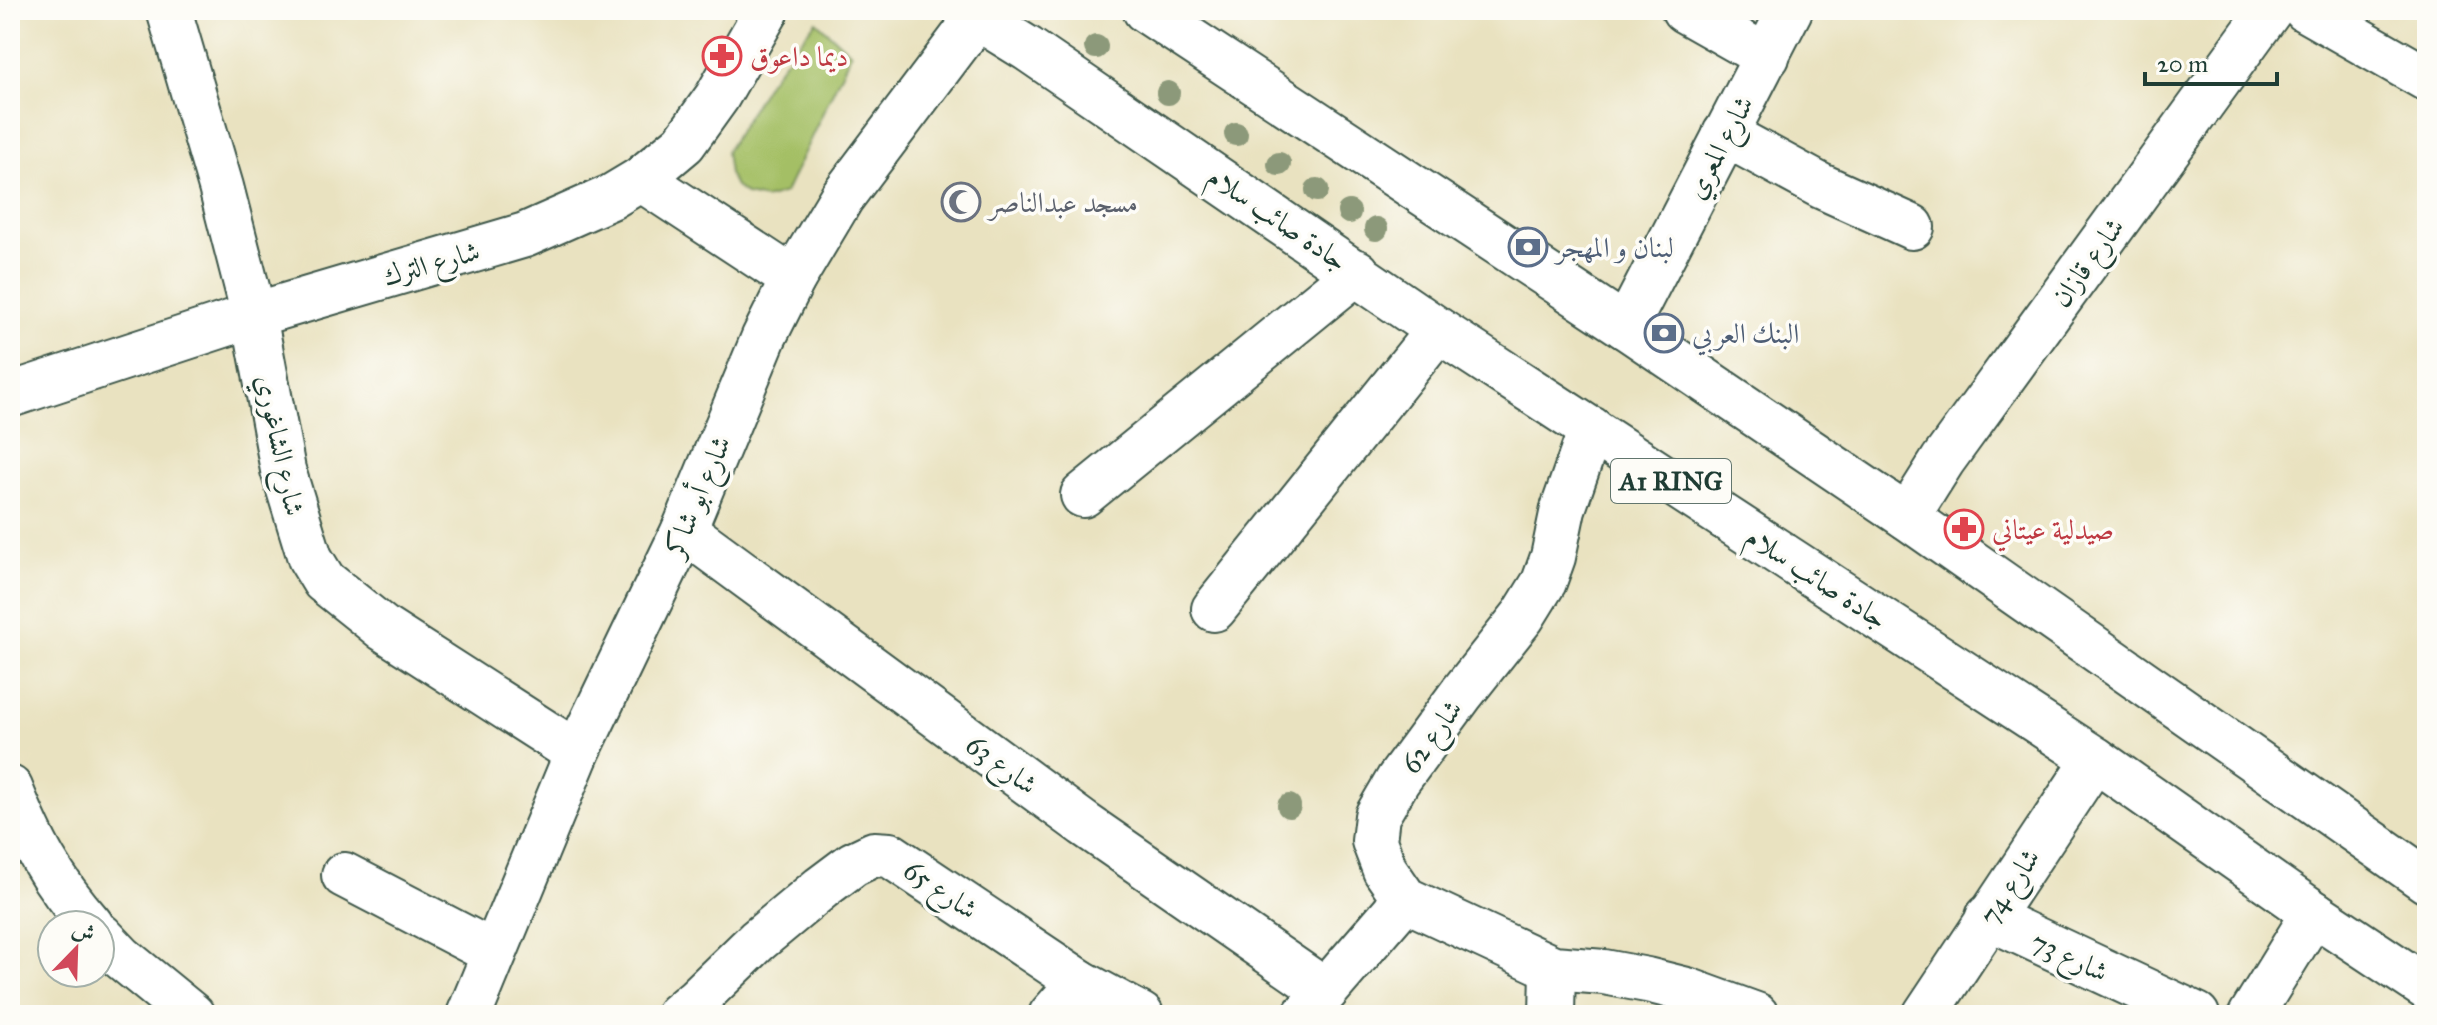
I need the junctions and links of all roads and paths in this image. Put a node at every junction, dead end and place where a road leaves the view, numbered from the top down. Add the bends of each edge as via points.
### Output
1 (169, 10) edge
2 (767, 10) edge
3 (1145, 10) edge
4 (1684, 10) edge
5 (1790, 10) edge
6 (2270, 10) edge
7 (975, 13) edge
8 (2332, 16) edge
9 (1767, 57) junction
10 (2427, 79) edge
11 (1725, 134) junction
12 (641, 179) junction
13 (1912, 227) dead end
14 (1357, 272) junction
15 (793, 279) junction
16 (254, 315) junction
17 (1626, 327) junction
18 (1438, 330) junction
19 (10, 395) edge
20 (1591, 429) junction
21 (1083, 495) dead end
22 (1907, 517) junction
23 (684, 530) junction
24 (1214, 609) dead end
25 (577, 753) junction
26 (2095, 759) junction
27 (10, 788) edge
28 (2410, 864) edge
29 (344, 875) dead end
30 (2427, 881) edge
31 (1405, 899) junction
32 (78, 909) edge
33 (2314, 913) junction
34 (1988, 917) junction
35 (116, 952) edge
36 (494, 953) junction
37 (1553, 968) junction
38 (1080, 982) junction
39 (2427, 988) edge
40 (2427, 998) edge
41 (1315, 1003) edge
42 (1742, 1012) edge
43 (192, 1015) edge
44 (469, 1015) edge
45 (678, 1015) edge
46 (1051, 1015) edge
47 (1141, 1015) edge
48 (1552, 1015) edge
49 (1925, 1015) edge
50 (2197, 1015) edge
51 (2251, 1015) edge

1 - 16 main road, شارع الشاغوري
2 - 12 main road, شارع الترك via 684,143
3 - 17 main road
4 - 9 main road
5 - 9 main road, شارع المعري
6 - 22 main road, شارع قازان
7 - 14 main road, جادة صائب سلام / A1 RING
7 - 15 main road, شارع أبو شاكر via 842,197
8 - 10 main road
9 - 11 main road, شارع المعري
11 - 13 main road
11 - 17 main road, شارع المعري
12 - 15 main road
12 - 16 main road, شارع الترك via 525,235
14 - 18 main road, جادة صائب سلام / A1 RING
14 - 21 main road
15 - 23 main road, شارع أبو شاكر
16 - 19 main road, شارع الترك
16 - 25 main road, شارع الشاغوري via 283,470 310,558 324,581 384,629
17 - 22 main road
18 - 20 main road, جادة صائب سلام / A1 RING
18 - 24 main road
20 - 26 main road, جادة صائب سلام / A1 RING
20 - 31 main road, شارع 62 via 1544,582 1377,816 1374,841
22 - 28 main road
23 - 25 main road, شارع أبو شاكر
23 - 41 main road, شارع 63 via 1084,824
25 - 36 main road, شارع أبو شاكر
26 - 33 main road, جادة صائب سلام / A1 RING
26 - 34 main road, شارع 74
27 - 32 main road via 30,840
28 - 30 main road
29 - 36 main road
31 - 37 main road
31 - 41 main road
33 - 39 main road, جادة صائب سلام / A1 RING
33 - 40 main road
33 - 51 main road
34 - 49 main road, شارع 74
34 - 50 main road, شارع 73
35 - 43 main road
36 - 44 main road, شارع أبو شاكر
37 - 42 main road via 1647,980
37 - 48 main road
38 - 45 main road, شارع 65 via 890,855 874,854 821,888
38 - 46 main road
38 - 47 main road, شارع 65

